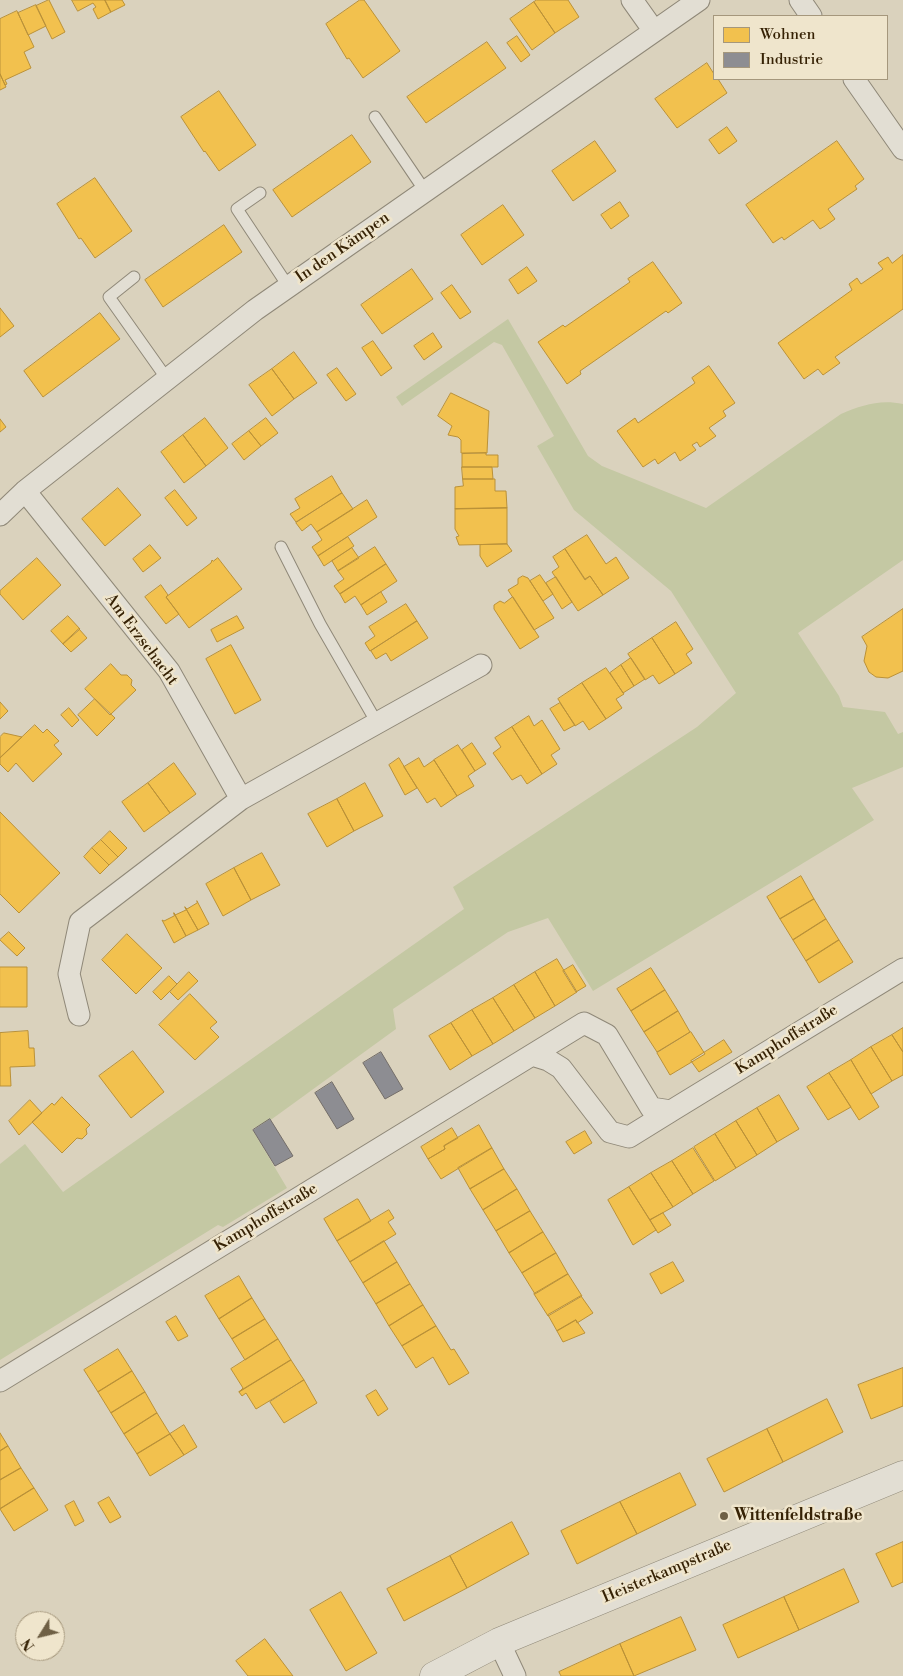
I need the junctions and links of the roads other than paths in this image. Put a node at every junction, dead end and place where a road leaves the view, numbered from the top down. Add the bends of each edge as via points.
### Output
1 (632, 0) edge
2 (699, 0) edge
3 (800, 0) edge
4 (810, 15) edge
5 (654, 31) junction
6 (855, 80) edge
7 (375, 117) dead end
8 (903, 149) edge
9 (425, 191) junction
10 (260, 193) dead end
11 (134, 277) dead end
12 (288, 286) junction
13 (167, 379) junction
14 (25, 491) junction
15 (0, 515) edge
16 (281, 547) dead end
17 (481, 665) dead end
18 (377, 723) junction
19 (241, 799) junction
20 (903, 969) edge
21 (80, 1016) dead end
22 (532, 1055) junction
23 (671, 1111) junction
24 (0, 1381) edge
25 (903, 1475) edge
26 (499, 1642) junction
27 (434, 1676) edge
28 (515, 1676) edge

1 - 5 street
2 - 5 street, In den Kämpen
3 - 4 street
5 - 9 street, In den Kämpen
6 - 8 street
7 - 9 lane
9 - 12 street, In den Kämpen
10 - 12 lane via 237,209
11 - 13 lane via 109,297
12 - 13 street, In den Kämpen
13 - 14 street, In den Kämpen
14 - 15 street, In den Kämpen
14 - 19 street, Am Erzschacht via 168,671
16 - 18 lane via 320,624
17 - 18 street
18 - 19 street
19 - 21 street via 80,922 69,974
20 - 23 street, Kamphoffstraße
22 - 23 street, Kamphoffstraße via 561,1068 610,1132 629,1138
22 - 23 street, Kamphoffstraße via 584,1023 607,1035 651,1108
22 - 24 street, Kamphoffstraße
25 - 26 street, Heisterkampstraße
26 - 27 street, Heisterkampstraße
26 - 28 street

